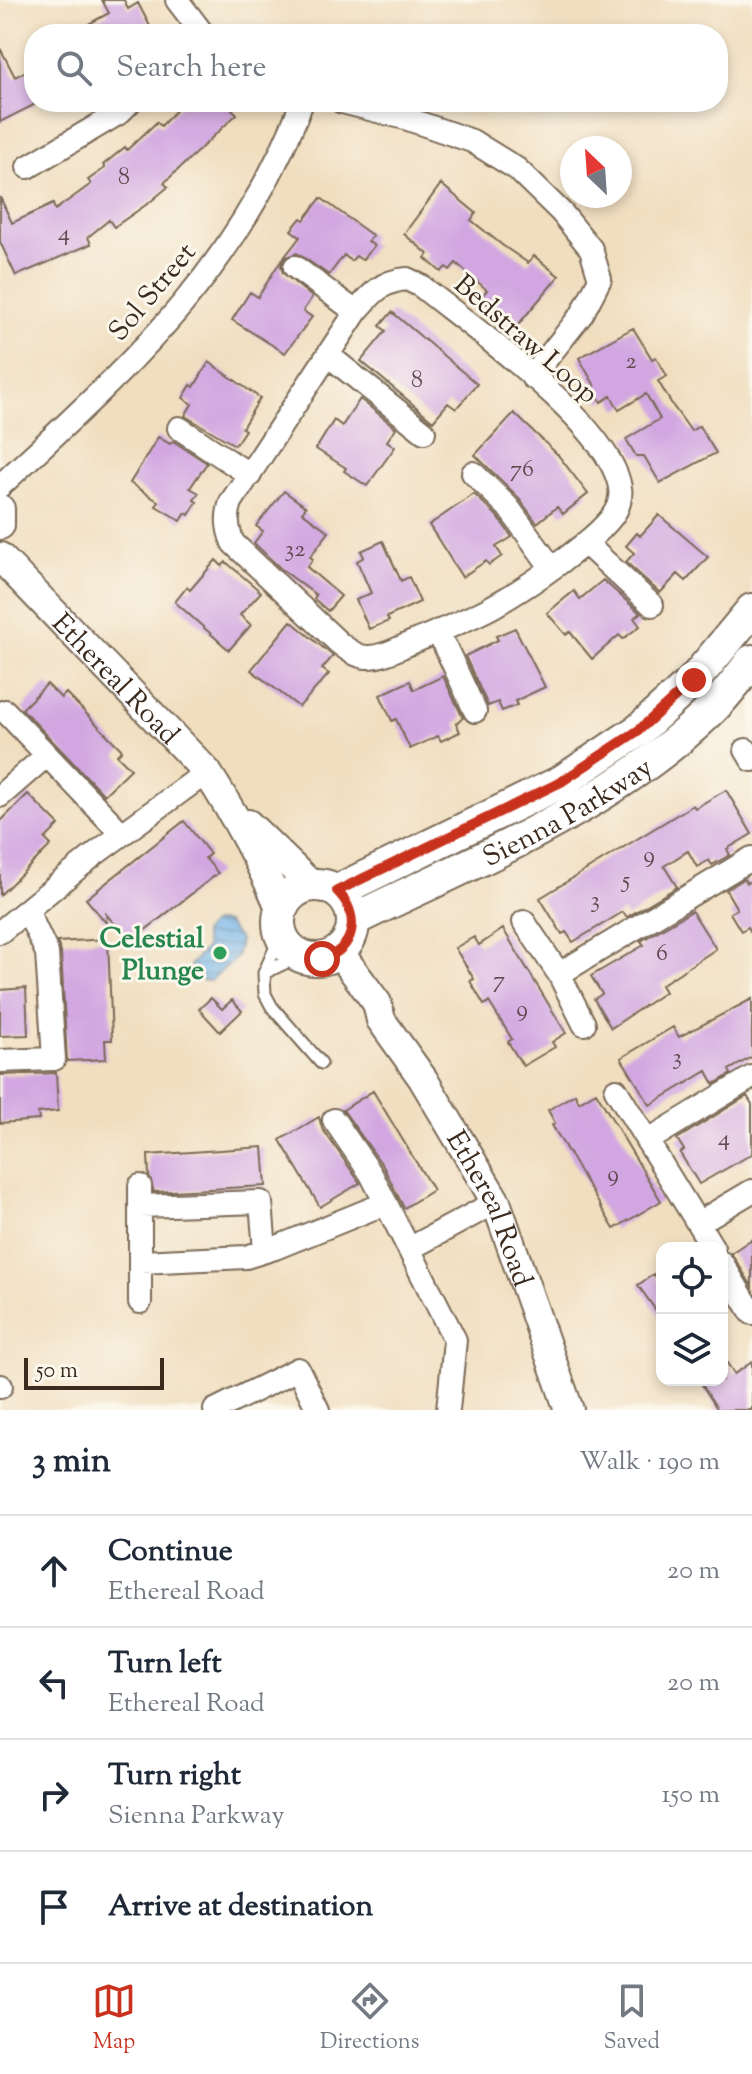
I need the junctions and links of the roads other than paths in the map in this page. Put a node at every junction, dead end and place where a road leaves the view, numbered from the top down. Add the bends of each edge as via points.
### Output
1 (177, 0) edge
2 (194, 24) edge
3 (120, 112) edge
4 (298, 112) edge
5 (381, 112) edge
6 (28, 167) dead end
7 (295, 267) dead end
8 (356, 312) junction
9 (328, 355) junction
10 (532, 377) junction
11 (179, 428) dead end
12 (424, 432) dead end
13 (473, 473) dead end
14 (250, 475) junction
15 (0, 486) edge
16 (0, 509) edge
17 (0, 525) edge
18 (585, 543) junction
19 (0, 557) edge
20 (551, 567) junction
21 (652, 605) dead end
22 (752, 610) edge
23 (438, 631) junction
24 (752, 661) edge
25 (5, 711) dead end
26 (475, 711) dead end
27 (47, 755) junction
28 (207, 772) junction
29 (0, 796) edge
30 (228, 804) junction
31 (122, 834) junction
32 (752, 858) edge
33 (324, 888) junction
34 (27, 910) junction
35 (353, 920) junction
36 (524, 922) dead end
37 (0, 932) edge
38 (303, 941) junction
39 (264, 973) junction
40 (559, 974) junction
41 (584, 1024) dead end
42 (0, 1061) edge
43 (321, 1063) dead end
44 (752, 1077) edge
45 (616, 1090) dead end
46 (334, 1120) dead end
47 (647, 1141) junction
48 (752, 1191) edge
49 (496, 1202) junction
50 (386, 1203) junction
51 (698, 1223) junction
52 (709, 1242) edge
53 (409, 1249) junction
54 (265, 1251) junction
55 (140, 1262) junction
56 (728, 1273) edge
57 (140, 1302) dead end
58 (752, 1313) edge
59 (251, 1402) edge
60 (215, 1410) edge
61 (318, 1410) edge
62 (448, 1410) edge
63 (569, 1410) edge

1 - 2 street
3 - 6 street
4 - 15 street, Sol Street via 249,215 198,289 144,350
5 - 10 street via 472,141 517,169 591,249 600,279 582,314
7 - 8 street
8 - 9 street, Bedstraw Loop
8 - 10 street, Bedstraw Loop via 375,289 407,279
9 - 12 street
9 - 14 street, Bedstraw Loop
10 - 18 street, Bedstraw Loop via 585,428 616,474 619,505
11 - 14 street
13 - 20 street via 508,507
14 - 23 street, Bedstraw Loop via 227,515 233,543 339,643 366,657
16 - 17 street
18 - 20 street, Bedstraw Loop
18 - 21 street
19 - 28 street, Ethereal Road
20 - 23 street, Bedstraw Loop via 500,602
22 - 33 main road, Sienna Parkway via 694,680 639,730 561,782
23 - 26 street
24 - 35 main road, Sienna Parkway via 711,711 601,797
25 - 27 street
27 - 29 street
27 - 31 street
28 - 30 street, Ethereal Road
28 - 31 street
30 - 33 street, Ethereal Road
30 - 38 street, Ethereal Road
31 - 34 street
32 - 40 street
33 - 35 main road, Ethereal Road via 346,899
33 - 38 main road via 293,893
34 - 37 street
34 - 42 street via 47,953 54,1059
35 - 38 main road via 350,937
36 - 40 street
38 - 39 lane
38 - 39 lane via 291,960
38 - 49 street, Ethereal Road via 368,1013 381,1020
39 - 43 lane via 272,1007
40 - 41 street
44 - 47 street
45 - 47 street
46 - 50 street
47 - 51 street
48 - 51 street
49 - 53 street
49 - 63 street, Ethereal Road
50 - 53 street
50 - 54 street
51 - 52 street
53 - 62 street via 455,1340
54 - 55 street via 246,1257
54 - 55 street via 261,1202 140,1196
55 - 57 street
56 - 58 street
59 - 60 street
59 - 61 street via 298,1369

